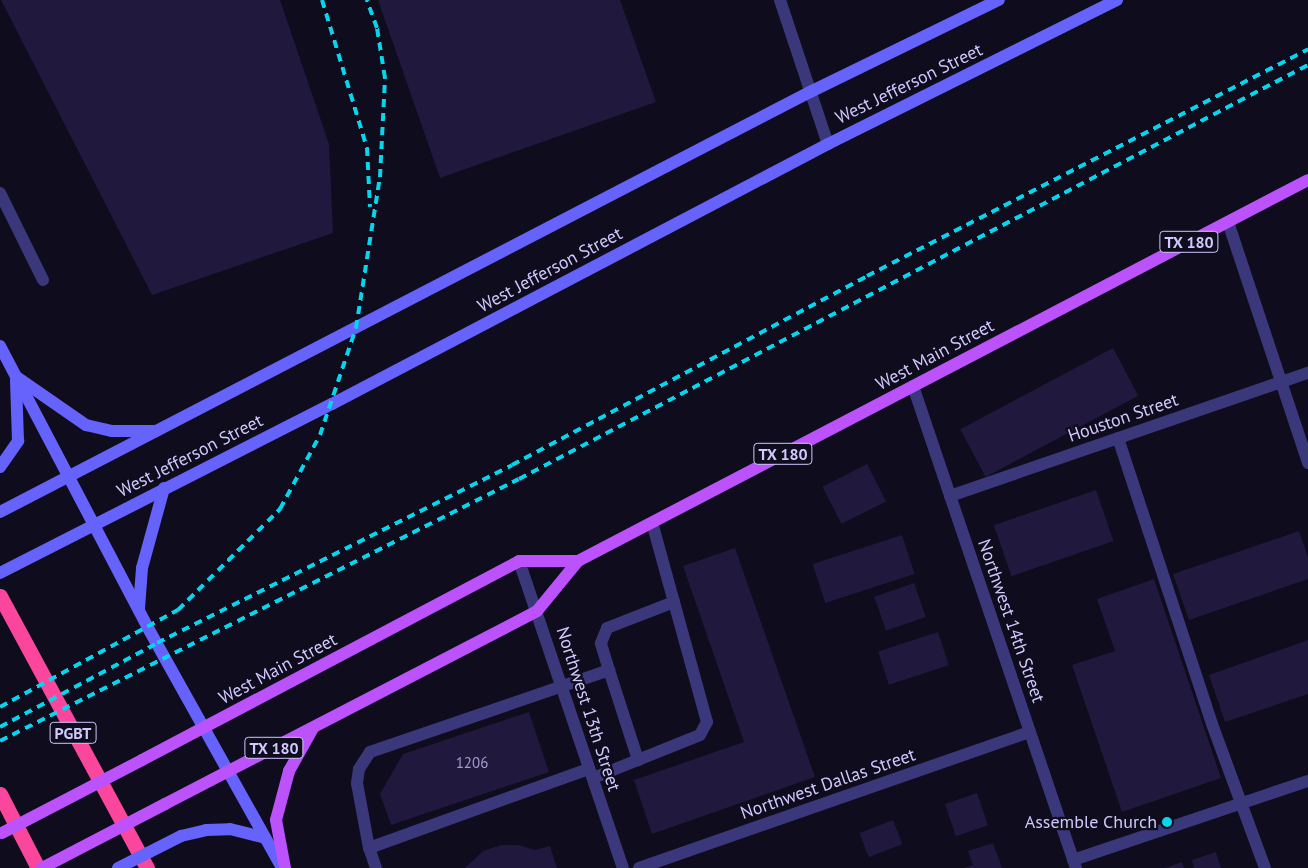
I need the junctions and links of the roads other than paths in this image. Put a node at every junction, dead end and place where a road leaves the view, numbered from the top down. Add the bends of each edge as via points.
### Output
1 (780, 0) edge
2 (999, 0) edge
3 (1116, 0) edge
4 (810, 92) junction
5 (828, 144) junction
6 (1308, 180) edge
7 (0, 193) edge
8 (1228, 222) junction
9 (43, 280) dead end
10 (0, 346) edge
11 (1308, 373) edge
12 (16, 377) junction
13 (1281, 382) junction
14 (913, 386) junction
15 (158, 431) junction
16 (1118, 438) junction
17 (1308, 463) edge
18 (0, 467) edge
19 (68, 477) junction
20 (164, 488) junction
21 (950, 496) junction
22 (0, 512) edge
23 (652, 523) junction
24 (94, 524) junction
25 (518, 561) junction
26 (578, 561) junction
27 (0, 573) edge
28 (0, 596) edge
29 (674, 602) junction
30 (139, 608) junction
31 (537, 612) junction
32 (609, 670) junction
33 (561, 684) junction
34 (205, 727) junction
35 (312, 728) junction
36 (1030, 732) junction
37 (638, 760) junction
38 (228, 771) junction
39 (591, 774) junction
40 (1308, 781) edge
41 (0, 794) edge
42 (1242, 803) junction
43 (1, 834) edge
44 (265, 838) junction
45 (369, 848) junction
46 (1074, 864) edge
47 (40, 868) edge
48 (118, 868) edge
49 (147, 868) edge
50 (284, 868) edge
51 (376, 868) edge
52 (622, 868) edge
53 (638, 868) edge
54 (1265, 868) edge

1 - 4 street
2 - 4 main road, West Jefferson Street
3 - 5 main road, West Jefferson Street
4 - 5 street
4 - 15 main road, West Jefferson Street
5 - 20 main road, West Jefferson Street
6 - 8 main road, West Main Street / TX 180
7 - 9 street
8 - 13 street
8 - 14 main road, West Main Street / TX 180
10 - 12 main road
11 - 13 street, Houston Street
12 - 15 main road via 86,424 112,431
12 - 18 main road via 18,441
12 - 19 main road
13 - 16 street, Houston Street
13 - 17 street
14 - 21 street, Northwest 14th Street
14 - 23 main road, West Main Street / TX 180
15 - 19 main road, West Jefferson Street
16 - 21 street, Houston Street
16 - 42 street via 1206,706
19 - 22 main road, West Jefferson Street
19 - 24 main road
20 - 24 main road, West Jefferson Street
20 - 30 main road via 142,568
21 - 36 street, Northwest 14th Street
23 - 26 main road, West Main Street / TX 180
23 - 29 street
24 - 27 main road, West Jefferson Street
24 - 30 main road
25 - 26 main road, West Main Street / TX 180
25 - 31 street, Northwest 13th Street
25 - 34 main road, West Main Street / TX 180
26 - 31 main road, West Main Street / TX 180
28 - 49 highway, PGBT
29 - 32 street via 607,628 601,644
29 - 37 street via 707,722 700,735
30 - 34 main road
31 - 33 street, Northwest 13th Street
31 - 35 main road, West Main Street / TX 180
32 - 33 street
32 - 37 street
33 - 39 street, Northwest 13th Street
33 - 45 street via 370,752 360,769 357,783
34 - 38 main road
34 - 43 main road, West Main Street / TX 180, bridge
35 - 38 main road, West Main Street / TX 180
35 - 50 main road via 289,771 276,820
36 - 46 street, Northwest 14th Street
36 - 53 street, Northwest Dallas Street
37 - 39 street
38 - 44 main road
38 - 47 main road, West Main Street / TX 180, bridge
39 - 45 street
39 - 52 street, Northwest 13th Street
40 - 42 street
41 - 47 highway
42 - 46 street
42 - 54 street
44 - 48 main road, bridge via 230,830 206,830 181,836
44 - 50 main road
45 - 51 street

